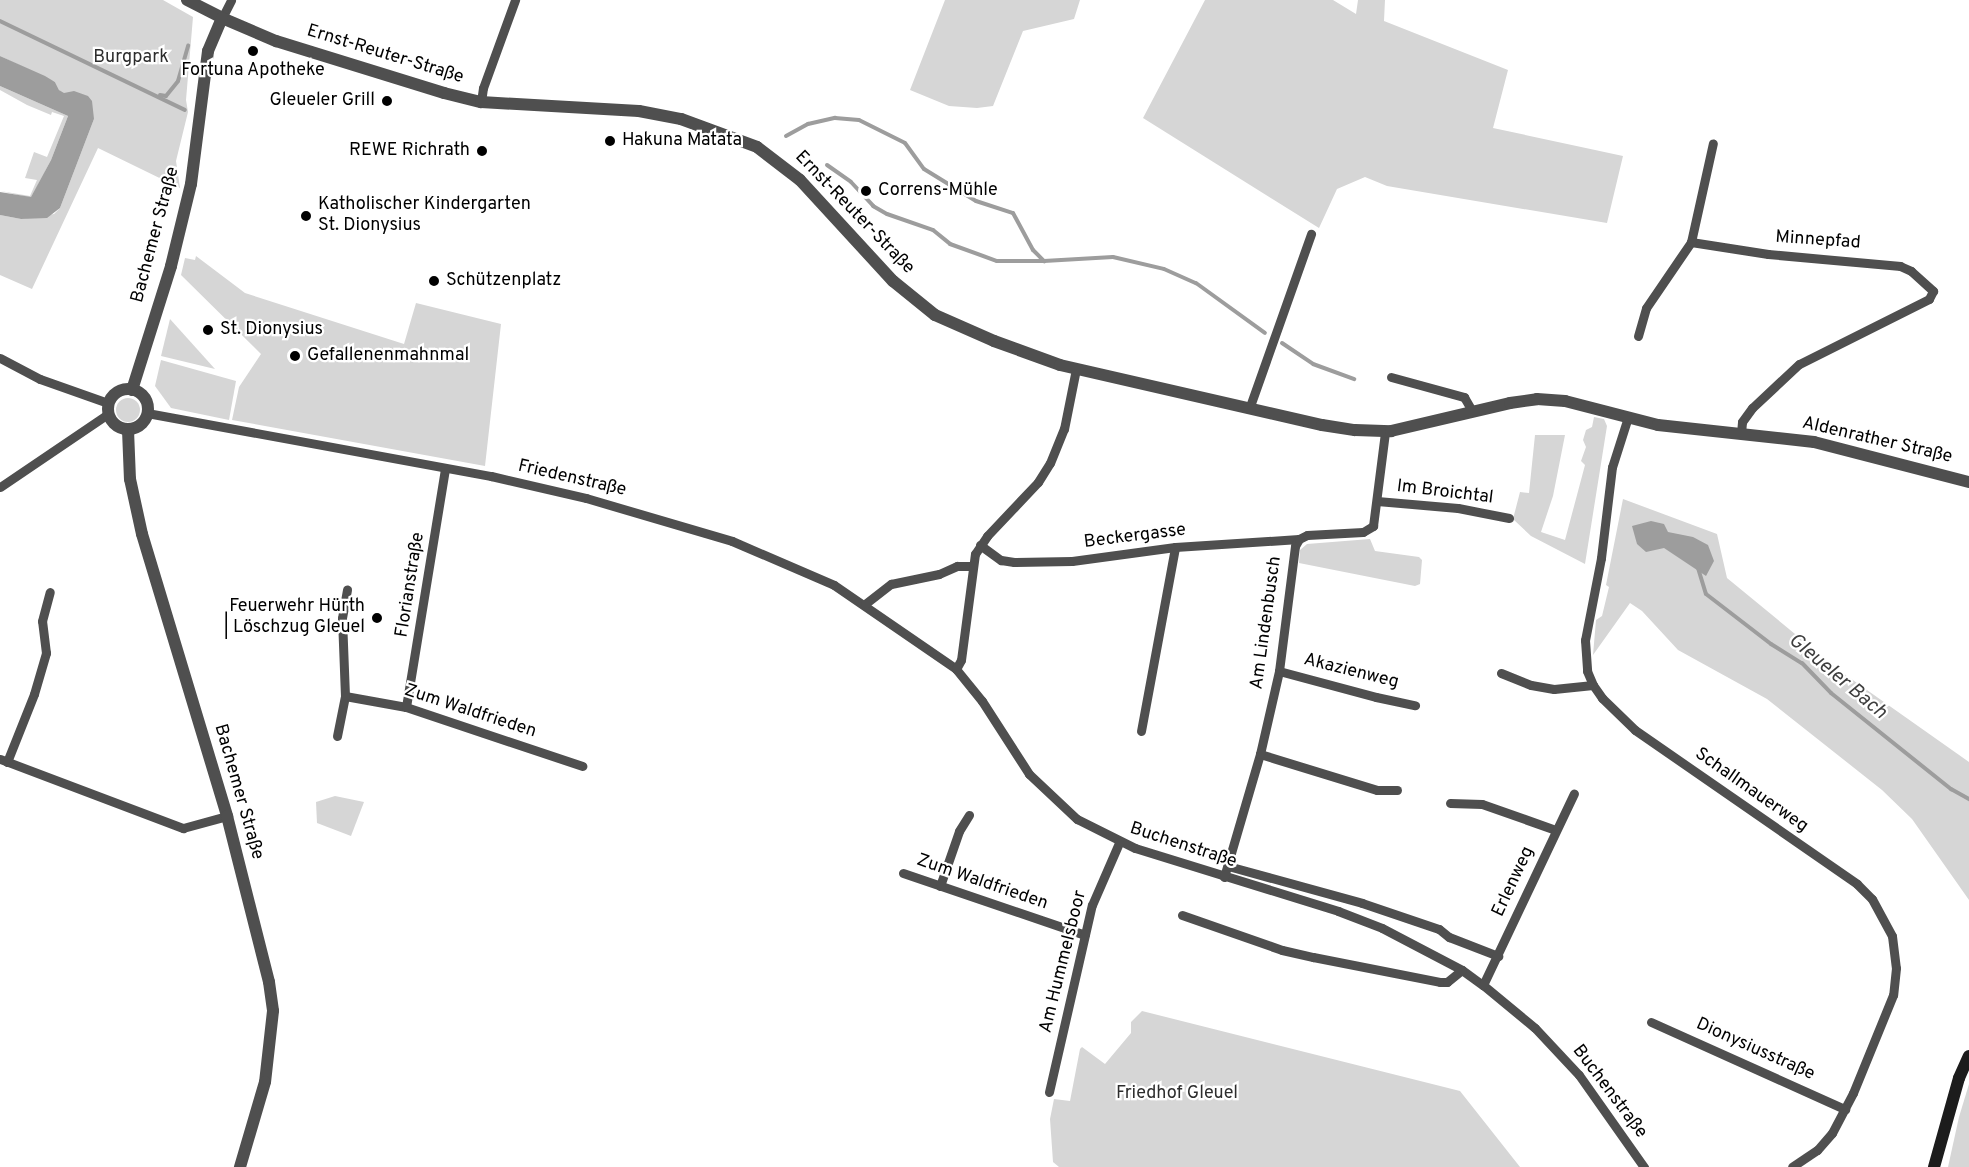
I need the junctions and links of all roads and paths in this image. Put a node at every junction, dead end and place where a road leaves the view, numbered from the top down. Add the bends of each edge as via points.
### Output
1 (187, 0) edge
2 (231, 0) edge
3 (515, 0) edge
4 (222, 18) junction
5 (481, 102) junction
6 (1713, 143) dead end
7 (1311, 234) dead end
8 (1691, 242) junction
9 (1638, 336) dead end
10 (0, 358) edge
11 (1076, 369) junction
12 (1391, 377) dead end
13 (132, 390) junction
14 (108, 408) junction
15 (1249, 408) junction
16 (1472, 411) junction
17 (147, 413) junction
18 (1628, 417) junction
19 (128, 430) junction
20 (1385, 432) junction
21 (1741, 433) junction
22 (445, 468) junction
23 (1969, 482) edge
24 (0, 487) edge
25 (1377, 501) junction
26 (1509, 518) dead end
27 (1299, 539) junction
28 (980, 544) junction
29 (1175, 547) junction
30 (973, 566) junction
31 (347, 589) dead end
32 (50, 592) dead end
33 (865, 604) junction
34 (956, 669) junction
35 (1279, 671) junction
36 (1501, 673) dead end
37 (1593, 685) junction
38 (345, 696) junction
39 (1415, 705) dead end
40 (406, 707) junction
41 (1141, 731) dead end
42 (337, 735) dead end
43 (1260, 754) junction
44 (3, 761) edge
45 (582, 766) dead end
46 (1397, 790) dead end
47 (1574, 793) dead end
48 (1450, 803) dead end
49 (969, 814) dead end
50 (227, 816) junction
51 (1556, 830) junction
52 (1119, 843) junction
53 (1228, 866) junction
54 (903, 873) dead end
55 (1224, 877) junction
56 (940, 886) junction
57 (1182, 915) dead end
58 (1085, 935) junction
59 (1498, 956) junction
60 (1462, 970) junction
61 (1483, 985) junction
62 (1651, 1022) dead end
63 (1969, 1056) edge
64 (1049, 1092) dead end
65 (1845, 1109) junction
66 (240, 1167) edge
67 (1644, 1167) edge
68 (1792, 1167) edge
69 (1934, 1167) edge

1 - 4 street, Ernst-Reuter-Straße
2 - 4 street
3 - 5 street
4 - 5 street, Ernst-Reuter-Straße via 276,40
4 - 13 street, Bachemer Straße via 208,51 191,184 171,266
5 - 11 street, Ernst-Reuter-Straße via 639,111 681,119 757,147 800,180 893,280 936,315 994,341
6 - 8 street
7 - 15 street
8 - 9 street via 1646,308
8 - 21 street, Minnepfad via 1768,254 1900,266 1933,291 1929,299 1799,364 1752,408 1742,422
10 - 14 street
11 - 15 street, Ernst-Reuter-Straße
11 - 28 street via 1064,429 1050,463 1038,482
12 - 16 street via 1464,397
13 - 14 street via 117,392
13 - 17 street via 143,397
14 - 19 street via 117,426
14 - 24 street
15 - 20 street, Ernst-Reuter-Straße via 1322,425
16 - 18 street, Ernst-Reuter-Straße via 1537,399 1565,401
16 - 20 street, Ernst-Reuter-Straße
17 - 19 street via 139,426
17 - 22 street, Friedenstraße
18 - 21 street, Ernst-Reuter-Straße via 1688,430
18 - 37 street, Schallmauerweg via 1612,467 1601,558 1585,640 1587,671
19 - 50 street, Bachemer Straße via 130,479 142,534
20 - 25 street, Am Lindenbusch
21 - 23 street, Aldenrather Straße via 1854,450
22 - 33 street, Friedenstraße via 586,498 732,541 799,567
22 - 40 street, Florianstraße
25 - 26 street, Im Broichtal via 1458,508
25 - 27 street, Am Lindenbusch via 1369,530
27 - 29 street, Beckergasse
27 - 35 street, Am Lindenbusch
28 - 29 street, Beckergasse via 993,556 1014,562 1072,561
28 - 30 street
29 - 41 street
30 - 33 street via 957,566 891,584
30 - 34 street via 961,660
31 - 38 street via 342,618
32 - 44 street via 42,621 46,653 34,694
33 - 34 street, Friedenstraße
34 - 52 street, Buchenstraße via 982,701 1029,774 1077,819
35 - 39 street, Akazienweg
35 - 43 street, Am Lindenbusch
36 - 37 street via 1554,689
37 - 65 street, Schallmauerweg via 1635,730 1857,884 1884,916 1892,936 1896,968 1893,995
38 - 40 street, Zum Waldfrieden
38 - 42 street
40 - 45 street, Zum Waldfrieden
43 - 46 street via 1377,790
43 - 53 street, Am Lindenbusch
44 - 50 street via 183,828
47 - 51 street, Erlenweg
48 - 51 street via 1482,804
49 - 56 street
50 - 66 street, Bachemer Straße via 263,955 273,1011 265,1082
51 - 59 street, Erlenweg
52 - 55 street, Buchenstraße
52 - 58 street, Am Hummelsboor via 1096,893
53 - 55 street, Am Lindenbusch
53 - 59 street, Buchenstraße via 1362,903 1439,929 1449,937
54 - 56 street, Zum Waldfrieden
55 - 60 street, Buchenstraße via 1360,919
56 - 58 street, Zum Waldfrieden
57 - 60 street via 1282,950 1371,969 1440,982 1447,982
58 - 64 street, Am Hummelsboor
59 - 61 street, Erlenweg
60 - 61 street, Buchenstraße
61 - 67 street, Buchenstraße via 1535,1028 1578,1075
62 - 65 street, Dionysiusstraße
63 - 69 main road
65 - 68 street, Schallmauerweg via 1824,1142

